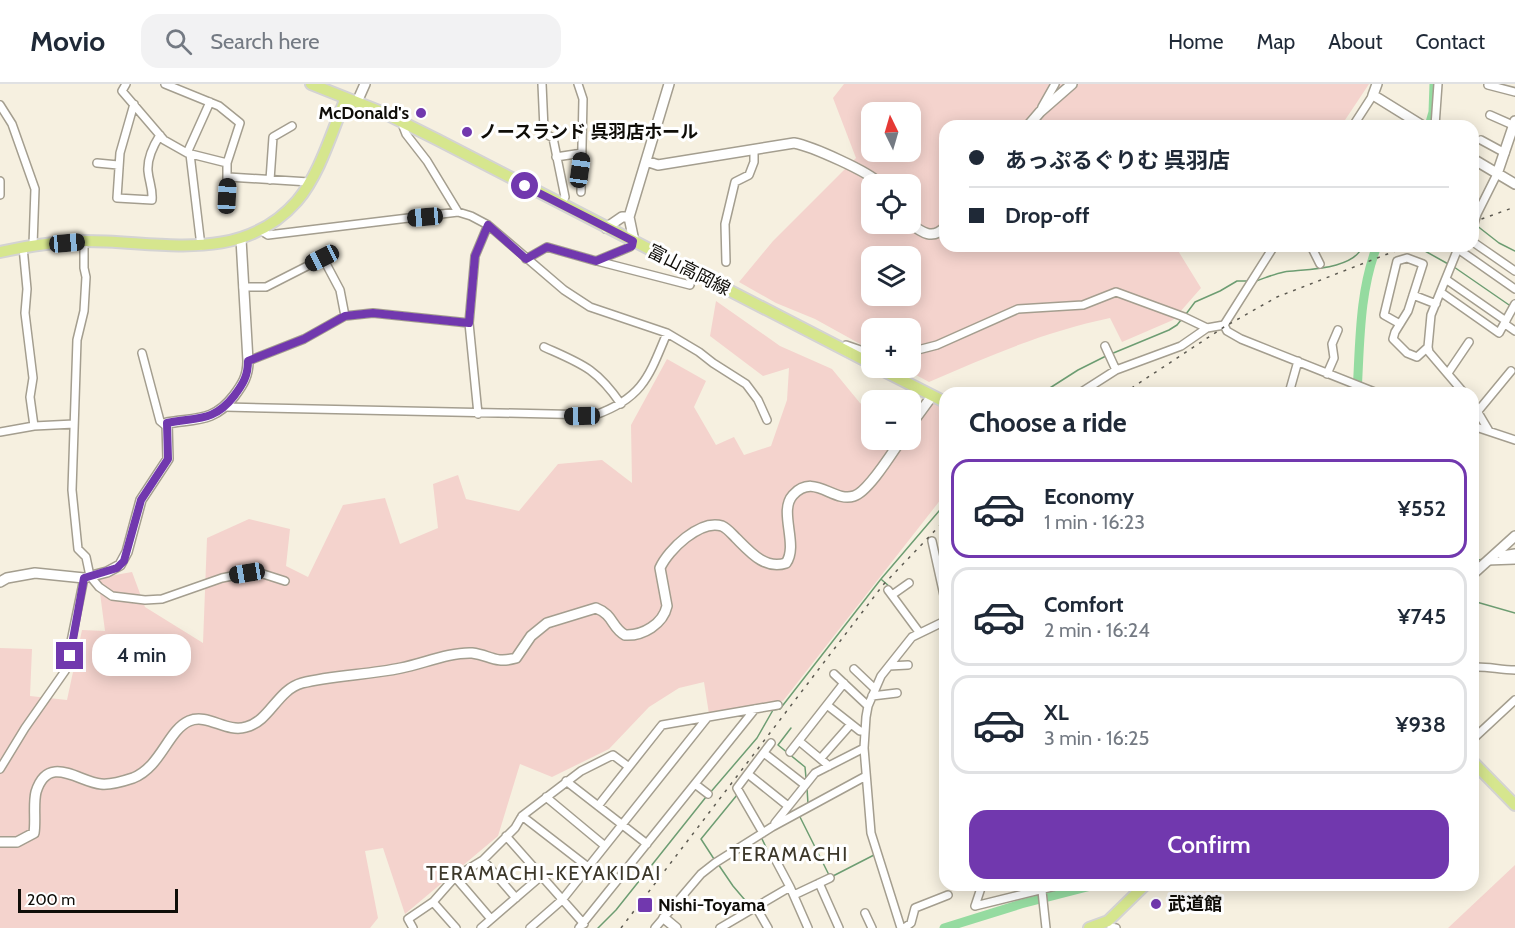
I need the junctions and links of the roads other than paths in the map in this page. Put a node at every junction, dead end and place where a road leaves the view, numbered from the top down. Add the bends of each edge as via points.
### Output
1 (126, 84) edge
2 (165, 84) edge
3 (311, 84) edge
4 (542, 84) edge
5 (578, 84) edge
6 (669, 84) edge
7 (1055, 84) edge
8 (1072, 84) edge
9 (1377, 84) edge
10 (1438, 84) edge
11 (362, 85) edge
12 (1488, 85) edge
13 (1515, 92) edge
14 (1373, 95) junction
15 (346, 98) junction
16 (210, 102) junction
17 (357, 102) junction
18 (134, 104) junction
19 (0, 105) edge
20 (1040, 112) junction
21 (1490, 115) dead end
22 (1033, 120) edge
23 (1357, 120) edge
24 (1414, 120) edge
25 (1435, 120) edge
26 (401, 121) junction
27 (1515, 124) edge
28 (292, 126) dead end
29 (160, 135) junction
30 (1481, 140) dead end
31 (754, 149) junction
32 (582, 153) junction
33 (1505, 153) junction
34 (189, 154) junction
35 (556, 157) junction
36 (646, 161) junction
37 (97, 163) dead end
38 (227, 163) junction
39 (1479, 163) edge
40 (118, 165) junction
41 (866, 174) edge
42 (1497, 174) junction
43 (228, 177) junction
44 (270, 180) junction
45 (0, 181) edge
46 (309, 182) junction
47 (1515, 184) edge
48 (581, 192) dead end
49 (0, 195) edge
50 (227, 196) dead end
51 (561, 204) junction
52 (1479, 210) edge
53 (458, 212) junction
54 (629, 217) junction
55 (488, 225) junction
56 (606, 228) junction
57 (260, 230) junction
58 (921, 231) edge
59 (939, 231) edge
60 (241, 239) junction
61 (84, 241) junction
62 (633, 241) junction
63 (28, 246) junction
64 (201, 246) junction
65 (1479, 246) edge
66 (0, 252) edge
67 (1270, 252) edge
68 (1314, 252) edge
69 (1457, 252) edge
70 (1464, 252) edge
71 (526, 259) junction
72 (596, 261) junction
73 (726, 262) dead end
74 (1320, 264) dead end
75 (1515, 272) edge
76 (1447, 280) junction
77 (690, 285) dead end
78 (243, 287) junction
79 (1515, 289) edge
80 (1442, 293) junction
81 (1413, 295) junction
82 (1436, 304) junction
83 (1514, 307) edge
84 (345, 316) junction
85 (1506, 322) junction
86 (469, 323) junction
87 (1400, 324) junction
88 (1224, 325) junction
89 (1207, 328) junction
90 (1338, 330) dead end
91 (1515, 331) edge
92 (667, 333) junction
93 (1469, 342) dead end
94 (1105, 346) dead end
95 (544, 347) dead end
96 (1428, 347) junction
97 (843, 349) junction
98 (921, 349) edge
99 (861, 350) edge
100 (142, 353) dead end
101 (861, 358) edge
102 (248, 361) junction
103 (1298, 362) junction
104 (1116, 370) junction
105 (1511, 371) dead end
106 (1448, 373) junction
107 (1327, 374) junction
108 (897, 378) edge
109 (1352, 385) joint
110 (1089, 387) edge
111 (1291, 387) edge
112 (1357, 387) edge
113 (1459, 387) edge
114 (932, 396) junction
115 (939, 399) edge
116 (621, 404) junction
117 (225, 407) junction
118 (1479, 410) edge
119 (921, 411) edge
120 (1479, 413) edge
121 (478, 414) junction
122 (767, 420) dead end
123 (74, 424) junction
124 (34, 426) junction
125 (166, 426) junction
126 (1479, 428) edge
127 (1489, 431) junction
128 (0, 432) edge
129 (1515, 440) edge
130 (894, 450) edge
131 (1515, 536) edge
132 (932, 541) dead end
133 (1515, 553) edge
134 (1492, 557) junction
135 (1515, 560) edge
136 (1479, 569) edge
137 (939, 573) edge
138 (87, 577) junction
139 (285, 581) dead end
140 (0, 582) edge
141 (909, 583) dead end
142 (939, 624) edge
143 (919, 633) junction
144 (908, 665) dead end
145 (889, 666) junction
146 (1479, 666) edge
147 (854, 669) dead end
148 (1515, 670) edge
149 (834, 674) dead end
150 (844, 683) junction
151 (873, 693) junction
152 (897, 693) dead end
153 (1515, 700) edge
154 (778, 705) dead end
155 (827, 705) junction
156 (868, 706) junction
157 (755, 709) junction
158 (707, 717) junction
159 (851, 724) junction
160 (866, 731) junction
161 (1479, 733) edge
162 (798, 741) junction
163 (771, 742) dead end
164 (864, 747) junction
165 (790, 752) dead end
166 (764, 753) junction
167 (821, 758) junction
168 (830, 766) junction
169 (629, 767) junction
170 (1479, 768) edge
171 (0, 769) edge
172 (748, 774) junction
173 (866, 776) junction
174 (566, 781) junction
175 (695, 784) junction
176 (805, 785) junction
177 (708, 794) dead end
178 (546, 797) junction
179 (1515, 805) edge
180 (598, 806) junction
181 (788, 807) junction
182 (522, 816) junction
183 (622, 825) junction
184 (772, 827) junction
185 (763, 833) junction
186 (506, 836) junction
187 (0, 842) edge
188 (647, 844) junction
189 (604, 846) junction
190 (773, 855) dead end
191 (483, 860) junction
192 (588, 867) junction
193 (540, 877) junction
194 (455, 878) junction
195 (830, 878) dead end
196 (819, 883) junction
197 (790, 887) junction
198 (980, 891) edge
199 (1018, 891) edge
200 (1033, 891) edge
201 (1051, 891) edge
202 (1140, 891) edge
203 (794, 895) junction
204 (948, 895) dead end
205 (1043, 896) junction
206 (516, 898) junction
207 (561, 900) junction
208 (433, 902) junction
209 (756, 907) junction
210 (865, 913) dead end
211 (664, 918) junction
212 (491, 919) junction
213 (581, 926) edge
214 (871, 926) edge
215 (1112, 926) edge
216 (725, 927) edge
217 (413, 928) edge
218 (456, 928) edge
219 (481, 928) edge
220 (530, 928) edge
221 (655, 928) edge
222 (676, 928) edge
223 (768, 928) edge
224 (808, 928) edge
225 (839, 928) edge
226 (861, 928) edge
227 (903, 928) edge
228 (1046, 928) edge
229 (1089, 928) edge

1 - 18 street via 122,91
2 - 16 street
3 - 15 main road, 富山高岡線
4 - 35 street via 544,129 553,138
5 - 32 street via 582,99
6 - 36 street
7 - 20 street
8 - 20 street
9 - 14 street
10 - 25 street
11 - 17 street
12 - 13 street
14 - 23 street
14 - 24 street
15 - 17 main road, 富山高岡線
15 - 46 main road
16 - 34 street
16 - 38 street via 240,123
17 - 26 main road, 富山高岡線
18 - 29 street
18 - 40 street
19 - 63 street via 12,124 35,189
20 - 22 street
21 - 27 street
26 - 51 main road, 富山高岡線
26 - 53 street
27 - 33 street
28 - 44 street via 273,137
29 - 34 street
29 - 40 street via 147,169 152,200 117,198
30 - 33 street
31 - 36 street via 658,165
31 - 41 street via 805,145
31 - 73 street via 749,175 735,182 725,224
32 - 35 street
32 - 48 street
33 - 42 street
34 - 38 street
34 - 64 street
35 - 51 street via 565,197
36 - 54 street
37 - 40 street
38 - 43 street
39 - 42 street
42 - 47 street
42 - 52 street
43 - 44 street
43 - 50 street
44 - 46 street
45 - 49 street
46 - 57 main road via 280,217
51 - 56 main road, 富山高岡線
53 - 55 street
53 - 57 street via 268,235
54 - 56 street via 622,217
54 - 62 street
55 - 71 street
55 - 86 street via 475,256
56 - 62 main road, 富山高岡線
57 - 60 main road
58 - 59 street via 934,235
60 - 64 main road
60 - 78 street
61 - 63 main road
61 - 64 main road
61 - 123 street via 86,278 77,340
62 - 72 street via 630,248
62 - 97 main road, 富山高岡線
63 - 66 main road
63 - 124 street via 26,313
65 - 75 street
67 - 88 street
68 - 74 street
69 - 76 street
70 - 79 street
71 - 72 street via 547,247
71 - 92 street via 590,307
72 - 77 street
76 - 80 street
76 - 85 street
78 - 84 street via 266,287 322,258 340,290
78 - 102 street
80 - 82 street
80 - 85 street via 1499,333
81 - 82 street
81 - 87 street
81 - 87 street via 1423,264 1407,258 1396,261 1384,315
82 - 96 street
83 - 85 street
84 - 86 street via 373,313
84 - 102 street via 304,339
85 - 91 street
86 - 121 street
87 - 96 street via 1393,339 1407,353 1417,357
88 - 89 street
88 - 103 street via 1241,339
89 - 98 street via 1116,292 1083,305 1018,309
89 - 104 street via 1181,346
90 - 107 street
92 - 116 street via 644,384
92 - 122 street via 746,384
93 - 106 street
94 - 104 street
95 - 116 street via 586,366 607,384
96 - 106 street
97 - 99 street via 846,345
97 - 101 main road, 富山高岡線
100 - 125 street via 160,421
102 - 117 street via 245,381
103 - 107 street
103 - 111 street
104 - 110 street
105 - 118 street
106 - 113 street
107 - 109 street
108 - 114 main road
109 - 112 street
114 - 115 main road
114 - 119 street
116 - 121 street via 596,416
117 - 121 street
117 - 125 street via 205,418
120 - 127 street
123 - 124 street
123 - 138 street via 72,490 78,549 86,557
124 - 128 street
125 - 138 street via 168,459 141,500 124,561 117,568
126 - 127 street
127 - 129 street
130 - 187 street via 855,496 816,487 793,494 788,508 791,550 786,563 765,563 723,526 715,525 687,536 660,568 666,611 653,627 642,633 625,635 610,615 596,608 547,623 531,636 516,658 497,661 472,653 400,669 302,683 293,686 260,719 244,728 199,719 187,722 157,759 134,777 102,784 68,772 51,774 36,794 34,833 17,842
131 - 134 street
132 - 137 street
133 - 134 street
134 - 135 street
134 - 136 street
138 - 139 street via 111,596 145,600 162,599 247,573
138 - 140 street via 35,573
138 - 171 street via 65,671
141 - 143 street via 892,593
142 - 143 street
143 - 145 street
144 - 145 street
145 - 151 street
146 - 148 street
147 - 151 street
149 - 150 street
150 - 155 street
150 - 156 street
151 - 152 street
151 - 156 street
153 - 161 street
154 - 157 street
155 - 159 street
155 - 162 street
156 - 160 street
157 - 158 street
157 - 175 street
158 - 169 street via 662,725
158 - 183 street
159 - 160 street
159 - 167 street
160 - 164 street
162 - 165 street
162 - 167 street
163 - 166 street
164 - 168 street
164 - 173 street
166 - 172 street
166 - 176 street
167 - 168 street
168 - 176 street via 815,773
169 - 174 street via 613,755
169 - 180 street
170 - 179 main road
172 - 181 street
172 - 185 street via 737,788
173 - 184 street
173 - 227 street via 871,833
174 - 178 street
174 - 180 street
175 - 177 street
175 - 188 street
176 - 181 street
178 - 182 street
178 - 189 street
180 - 183 street
181 - 184 street
182 - 186 street
182 - 192 street
183 - 188 street
183 - 189 street
184 - 185 street
185 - 211 street via 701,874
186 - 191 street
186 - 193 street
188 - 213 street
189 - 192 street
190 - 197 street
191 - 194 street
191 - 206 street
192 - 207 street
193 - 206 street
193 - 207 street
194 - 208 street
194 - 212 street
195 - 196 street
196 - 203 street
196 - 225 street
197 - 203 street
197 - 209 street
198 - 199 street via 975,906
200 - 205 street
201 - 205 street
202 - 215 main road
203 - 224 street
204 - 227 street via 915,908 911,923
205 - 228 street
206 - 212 street
207 - 213 street
207 - 220 street
208 - 217 street via 408,919
208 - 218 street
209 - 216 street
209 - 223 street
210 - 214 street
211 - 221 street
211 - 222 street
212 - 219 street
214 - 226 street
215 - 229 main road

